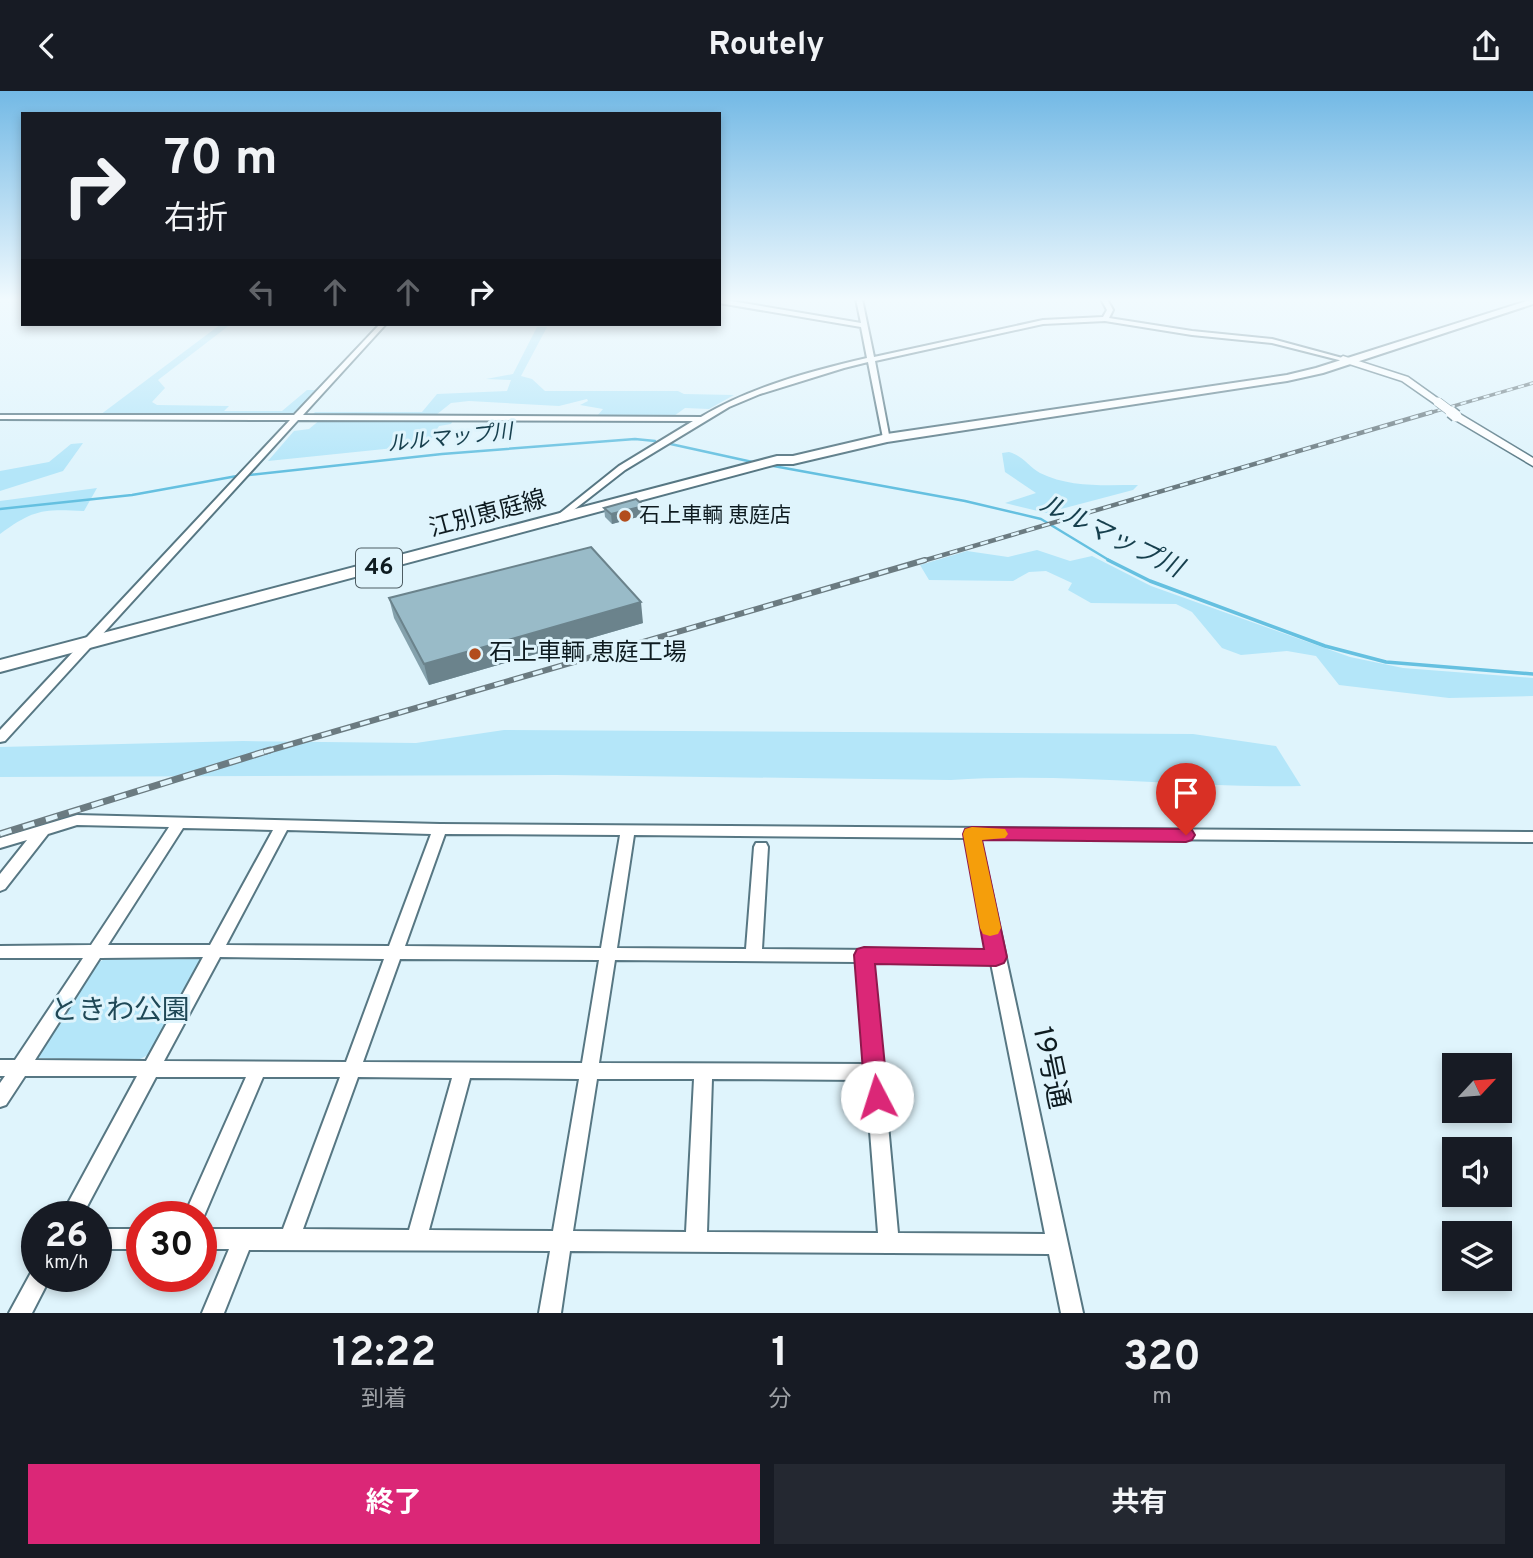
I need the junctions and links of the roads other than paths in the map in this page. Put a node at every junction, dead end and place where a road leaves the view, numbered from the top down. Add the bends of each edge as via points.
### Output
1 (354, 356) edge
2 (871, 356) edge
3 (889, 356) edge
4 (1332, 356) edge
5 (1358, 356) edge
6 (872, 360) junction
7 (1346, 360) junction
8 (0, 417) edge
9 (298, 418) junction
10 (700, 419) junction
11 (886, 436) junction
12 (1533, 463) edge
13 (557, 520) junction
14 (88, 642) junction
15 (0, 666) edge
16 (0, 737) edge
17 (178, 824) junction
18 (282, 825) junction
19 (440, 829) junction
20 (43, 830) junction
21 (628, 830) junction
22 (972, 834) junction
23 (1533, 838) edge
24 (0, 843) edge
25 (761, 847) dead end
26 (0, 885) edge
27 (214, 951) junction
28 (0, 952) edge
29 (94, 952) junction
30 (394, 953) junction
31 (607, 955) junction
32 (754, 955) junction
33 (864, 955) junction
34 (996, 957) junction
35 (0, 1067) edge
36 (20, 1068) junction
37 (150, 1069) junction
38 (258, 1069) junction
39 (350, 1070) junction
40 (463, 1070) junction
41 (590, 1070) junction
42 (703, 1072) junction
43 (874, 1072) junction
44 (0, 1099) edge
45 (79, 1201) edge
46 (201, 1201) edge
47 (217, 1239) edge
48 (243, 1240) junction
49 (289, 1240) junction
50 (416, 1241) junction
51 (562, 1241) junction
52 (695, 1242) junction
53 (889, 1243) junction
54 (1058, 1244) junction
55 (31, 1292) edge
56 (20, 1313) edge
57 (213, 1313) edge
58 (550, 1313) edge
59 (1072, 1313) edge

1 - 9 street
2 - 6 street
3 - 6 street
4 - 7 street
5 - 7 main road, 江別恵庭線 / 46
6 - 10 street via 757,392
6 - 11 street
7 - 11 main road, 江別恵庭線 / 46 via 1287,378
7 - 12 street, bridge via 1405,379
8 - 9 street
9 - 10 street
9 - 14 street
10 - 13 street via 622,468
11 - 13 main road, 江別恵庭線 / 46
13 - 14 main road, 江別恵庭線 / 46
14 - 15 main road, 江別恵庭線 / 46
14 - 16 street
17 - 18 street
17 - 20 street via 77,820
17 - 29 street
18 - 19 street
18 - 27 street
19 - 21 street
19 - 30 street
20 - 24 street
20 - 26 street
21 - 22 street
21 - 31 street
22 - 23 street
22 - 34 street, 19号通
25 - 32 street
27 - 29 street
27 - 30 street
27 - 37 street
28 - 29 street
29 - 36 street
30 - 31 street
30 - 39 street
31 - 32 street
31 - 41 street
32 - 33 street
33 - 34 street
33 - 43 street
34 - 54 street, 19号通
35 - 36 street
36 - 37 street
36 - 44 street
37 - 38 street
37 - 45 street
38 - 39 street
38 - 46 street
39 - 40 street
39 - 49 street
40 - 41 street
40 - 50 street
41 - 42 street
41 - 51 street
42 - 43 street
42 - 52 street
43 - 53 street
47 - 48 street
48 - 49 street
48 - 57 street
49 - 50 street
50 - 51 street
51 - 52 street
51 - 58 street
52 - 53 street
53 - 54 street
54 - 59 street, 19号通
55 - 56 street

